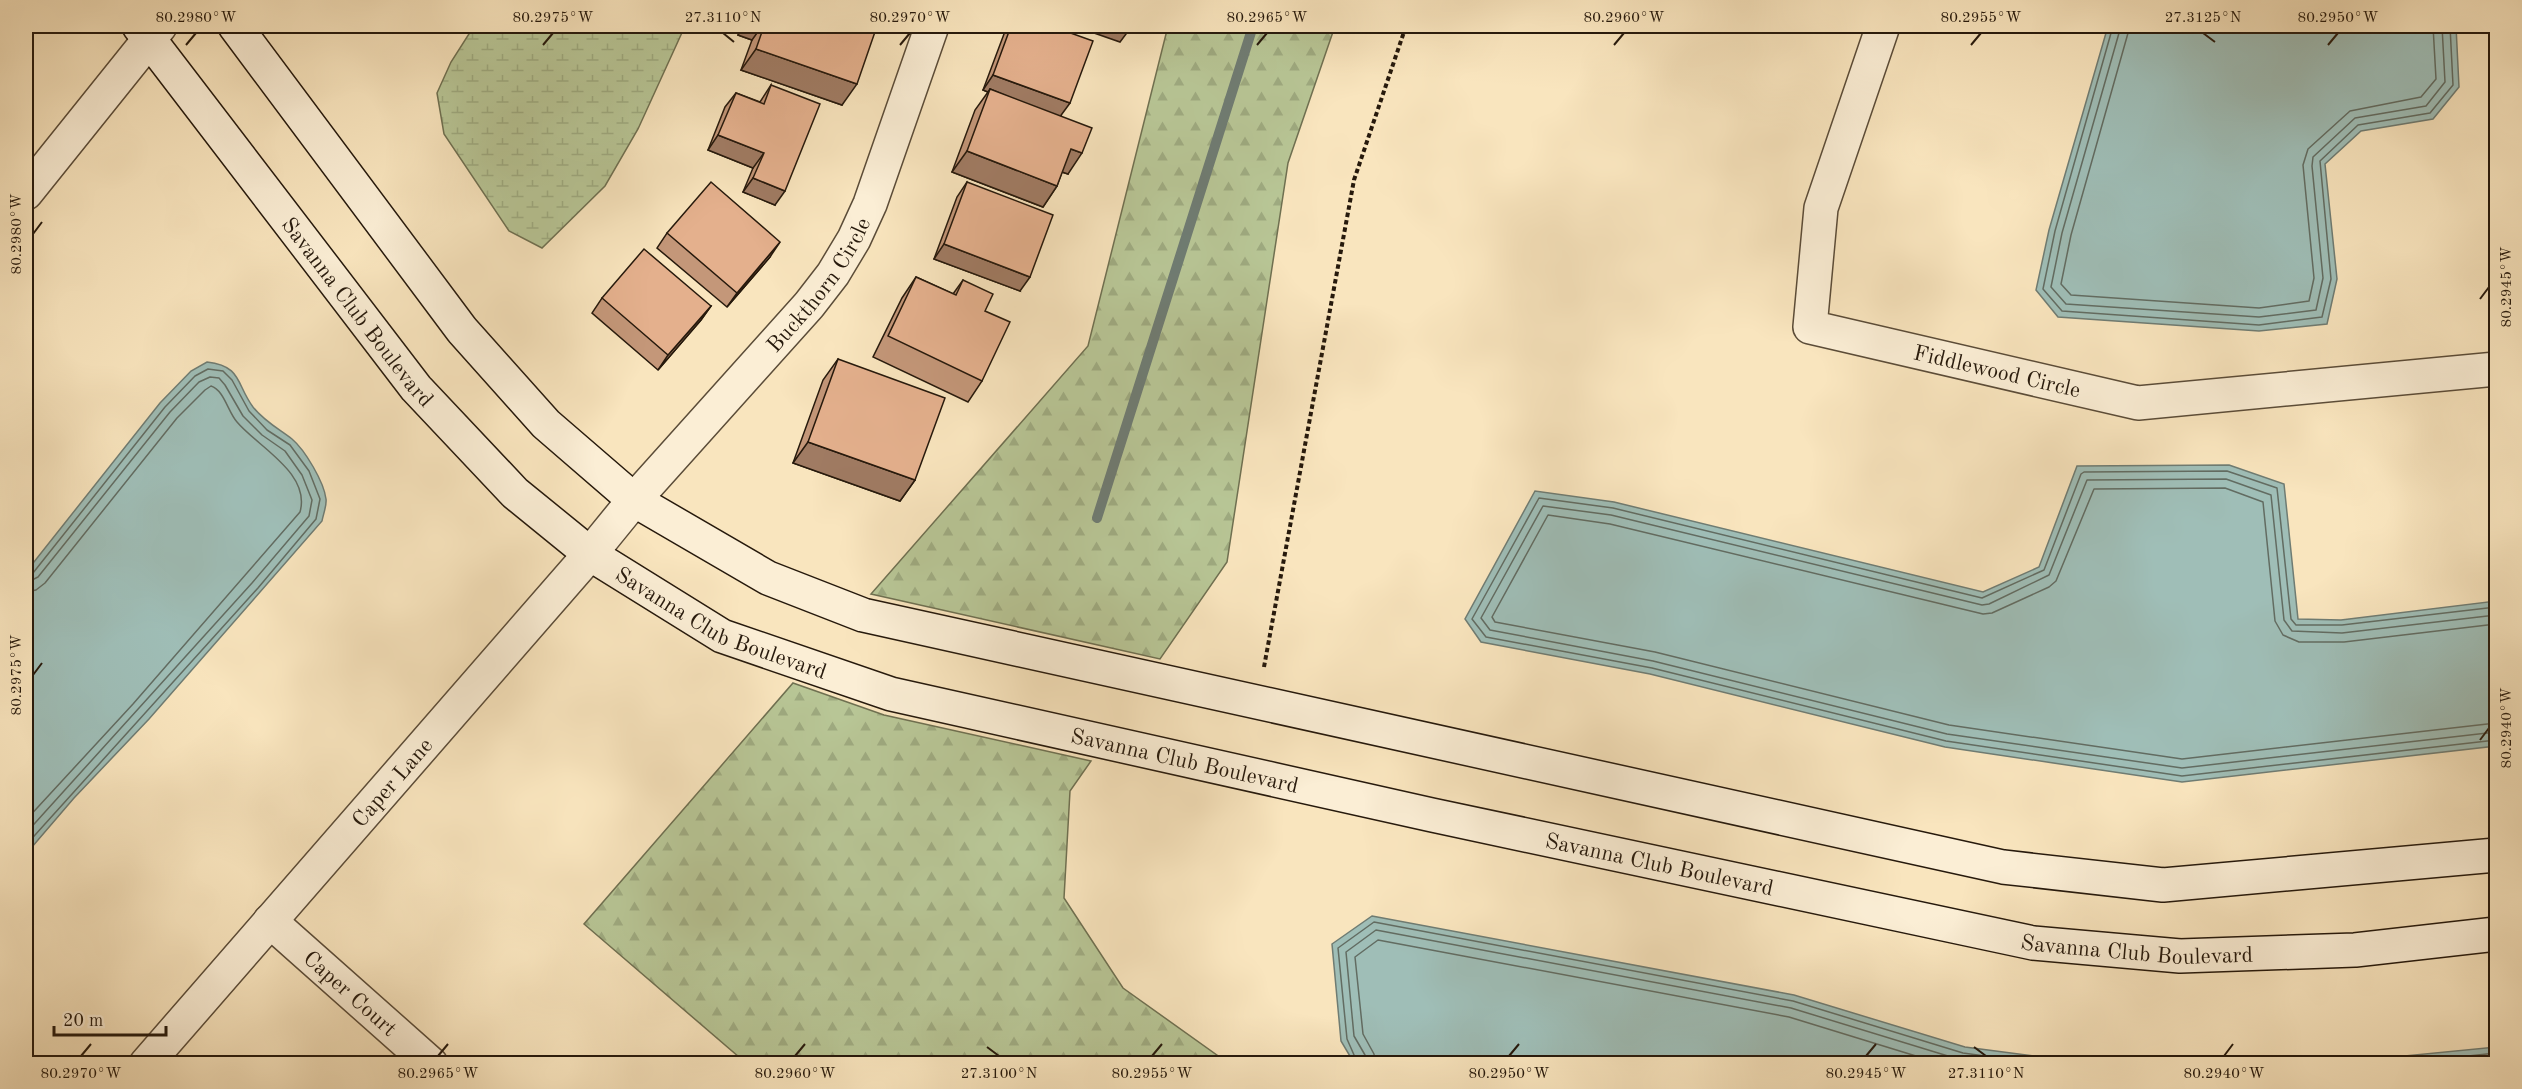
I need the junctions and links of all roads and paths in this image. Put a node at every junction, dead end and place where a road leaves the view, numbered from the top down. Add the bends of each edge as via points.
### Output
1 (235, 26) edge
2 (932, 26) edge
3 (1407, 26) edge
4 (1883, 26) edge
5 (150, 30) edge
6 (26, 193) edge
7 (2496, 369) edge
8 (634, 500) junction
9 (591, 554) junction
10 (1257, 703) junction
11 (2496, 855) edge
12 (270, 921) junction
13 (2496, 934) edge
14 (146, 1064) edge
15 (431, 1064) edge

1 - 8 street via 462,330 546,424
2 - 8 street, Buckthorn Circle via 870,204 833,274
3 - 10 path via 1354,180
4 - 7 street, Fiddlewood Circle via 1821,208 1810,327 2138,403
5 - 6 street
5 - 9 street, Savanna Club Boulevard via 416,388 515,493
8 - 9 street, Caper Lane
8 - 10 street via 768,578 863,615
9 - 12 street, Caper Lane
9 - 13 street, Savanna Club Boulevard via 722,636 891,694 2033,943 2180,956 2355,950
10 - 11 street via 2003,867 2163,885
12 - 14 street, Caper Lane
12 - 15 street, Caper Court

